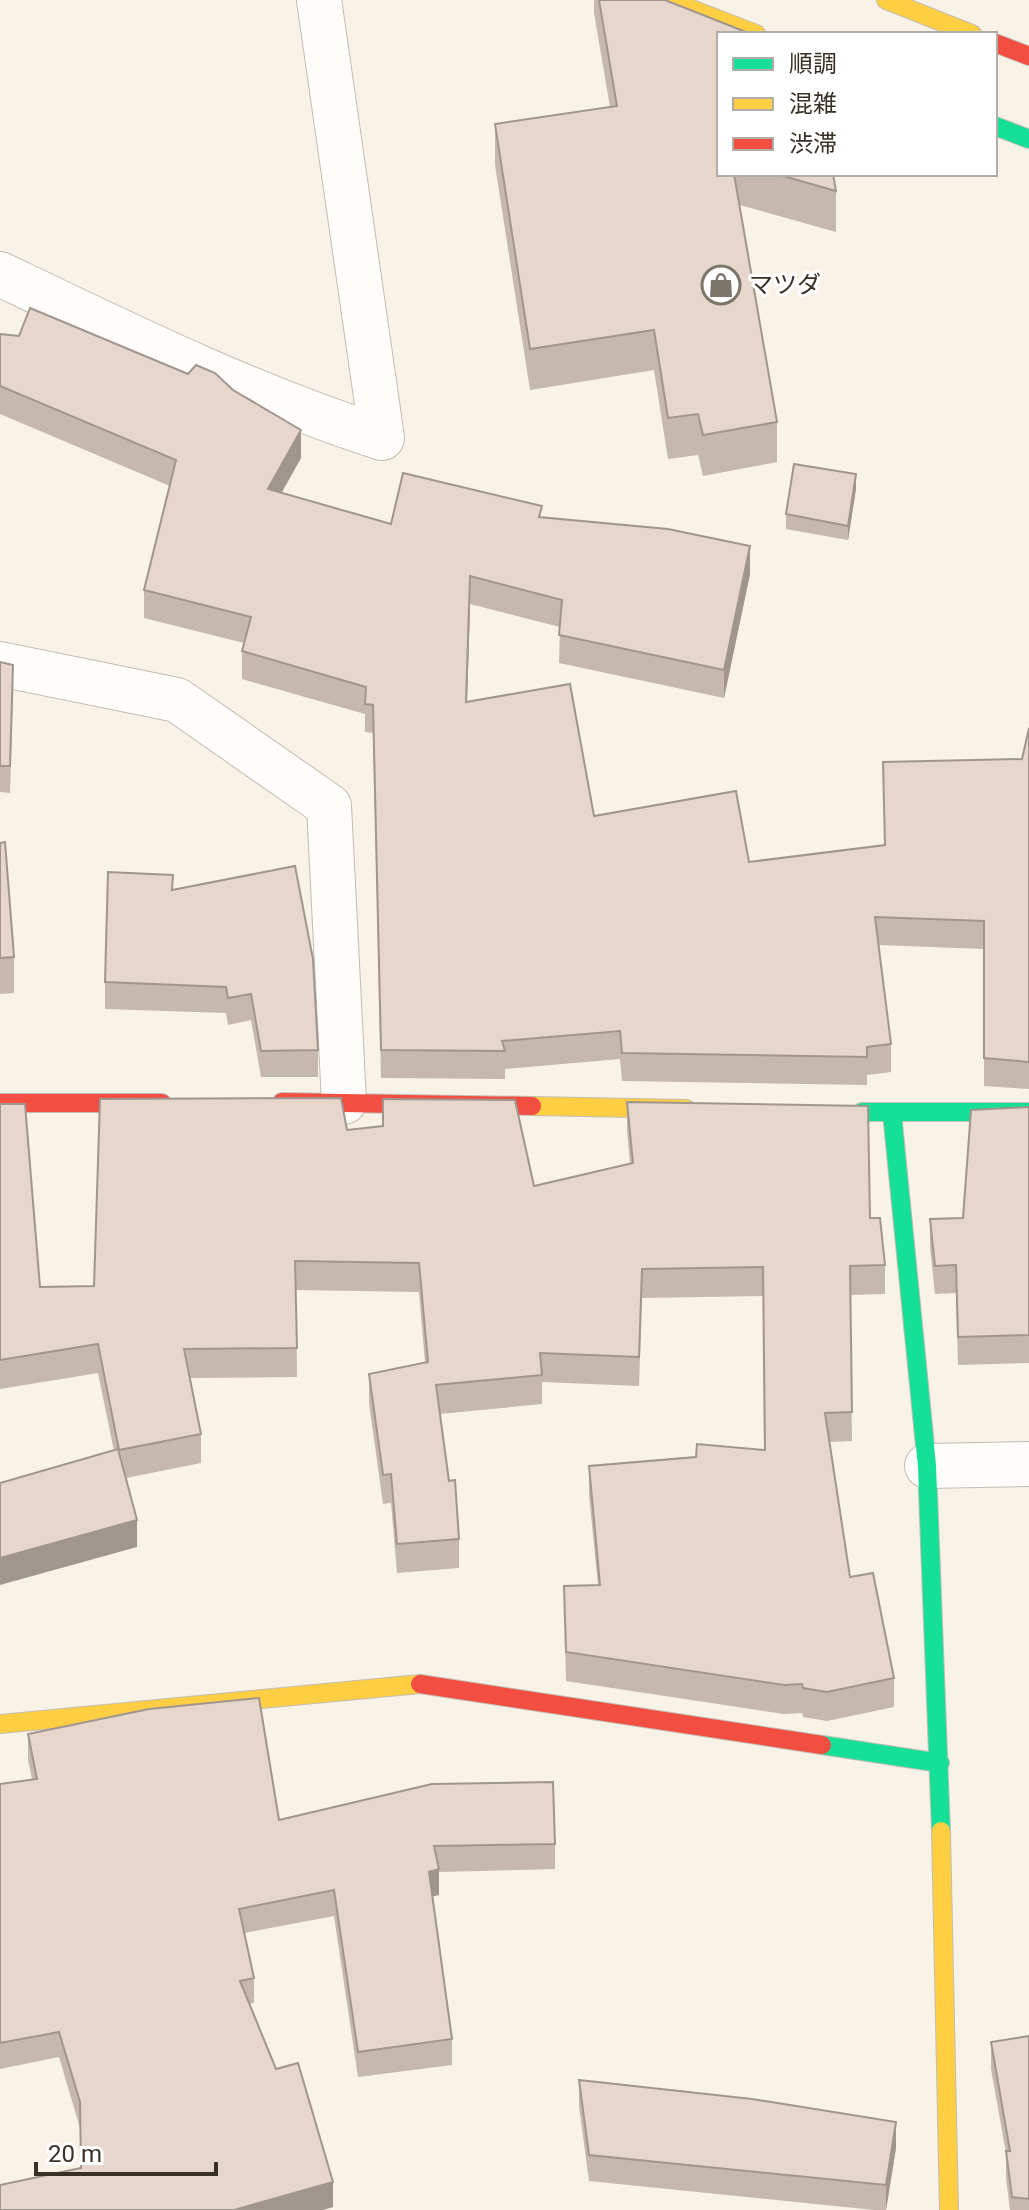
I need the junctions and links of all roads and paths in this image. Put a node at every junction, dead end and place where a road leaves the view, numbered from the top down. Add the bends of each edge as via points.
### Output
1 (319, 0) edge
2 (668, 0) edge
3 (886, 0) edge
4 (751, 32) edge
5 (967, 32) edge
6 (997, 44) edge
7 (1029, 56) edge
8 (997, 127) edge
9 (1029, 139) edge
10 (0, 274) edge
11 (0, 664) edge
12 (266, 1102) edge
13 (344, 1102) junction
14 (0, 1103) edge
15 (187, 1103) edge
16 (704, 1109) edge
17 (845, 1112) edge
18 (1029, 1112) edge
19 (892, 1113) junction
20 (1029, 1464) edge
21 (927, 1466) junction
22 (0, 1724) edge
23 (940, 1763) junction
24 (949, 2210) edge

1 - 10 street via 382,438 312,416 144,344
2 - 4 street
3 - 5 street
6 - 7 street
8 - 9 street
11 - 13 street via 177,700 329,806
12 - 13 street
13 - 16 street
14 - 15 street
17 - 19 street
18 - 19 street
19 - 21 street
20 - 21 street
21 - 23 street
22 - 23 street via 414,1683
23 - 24 street

